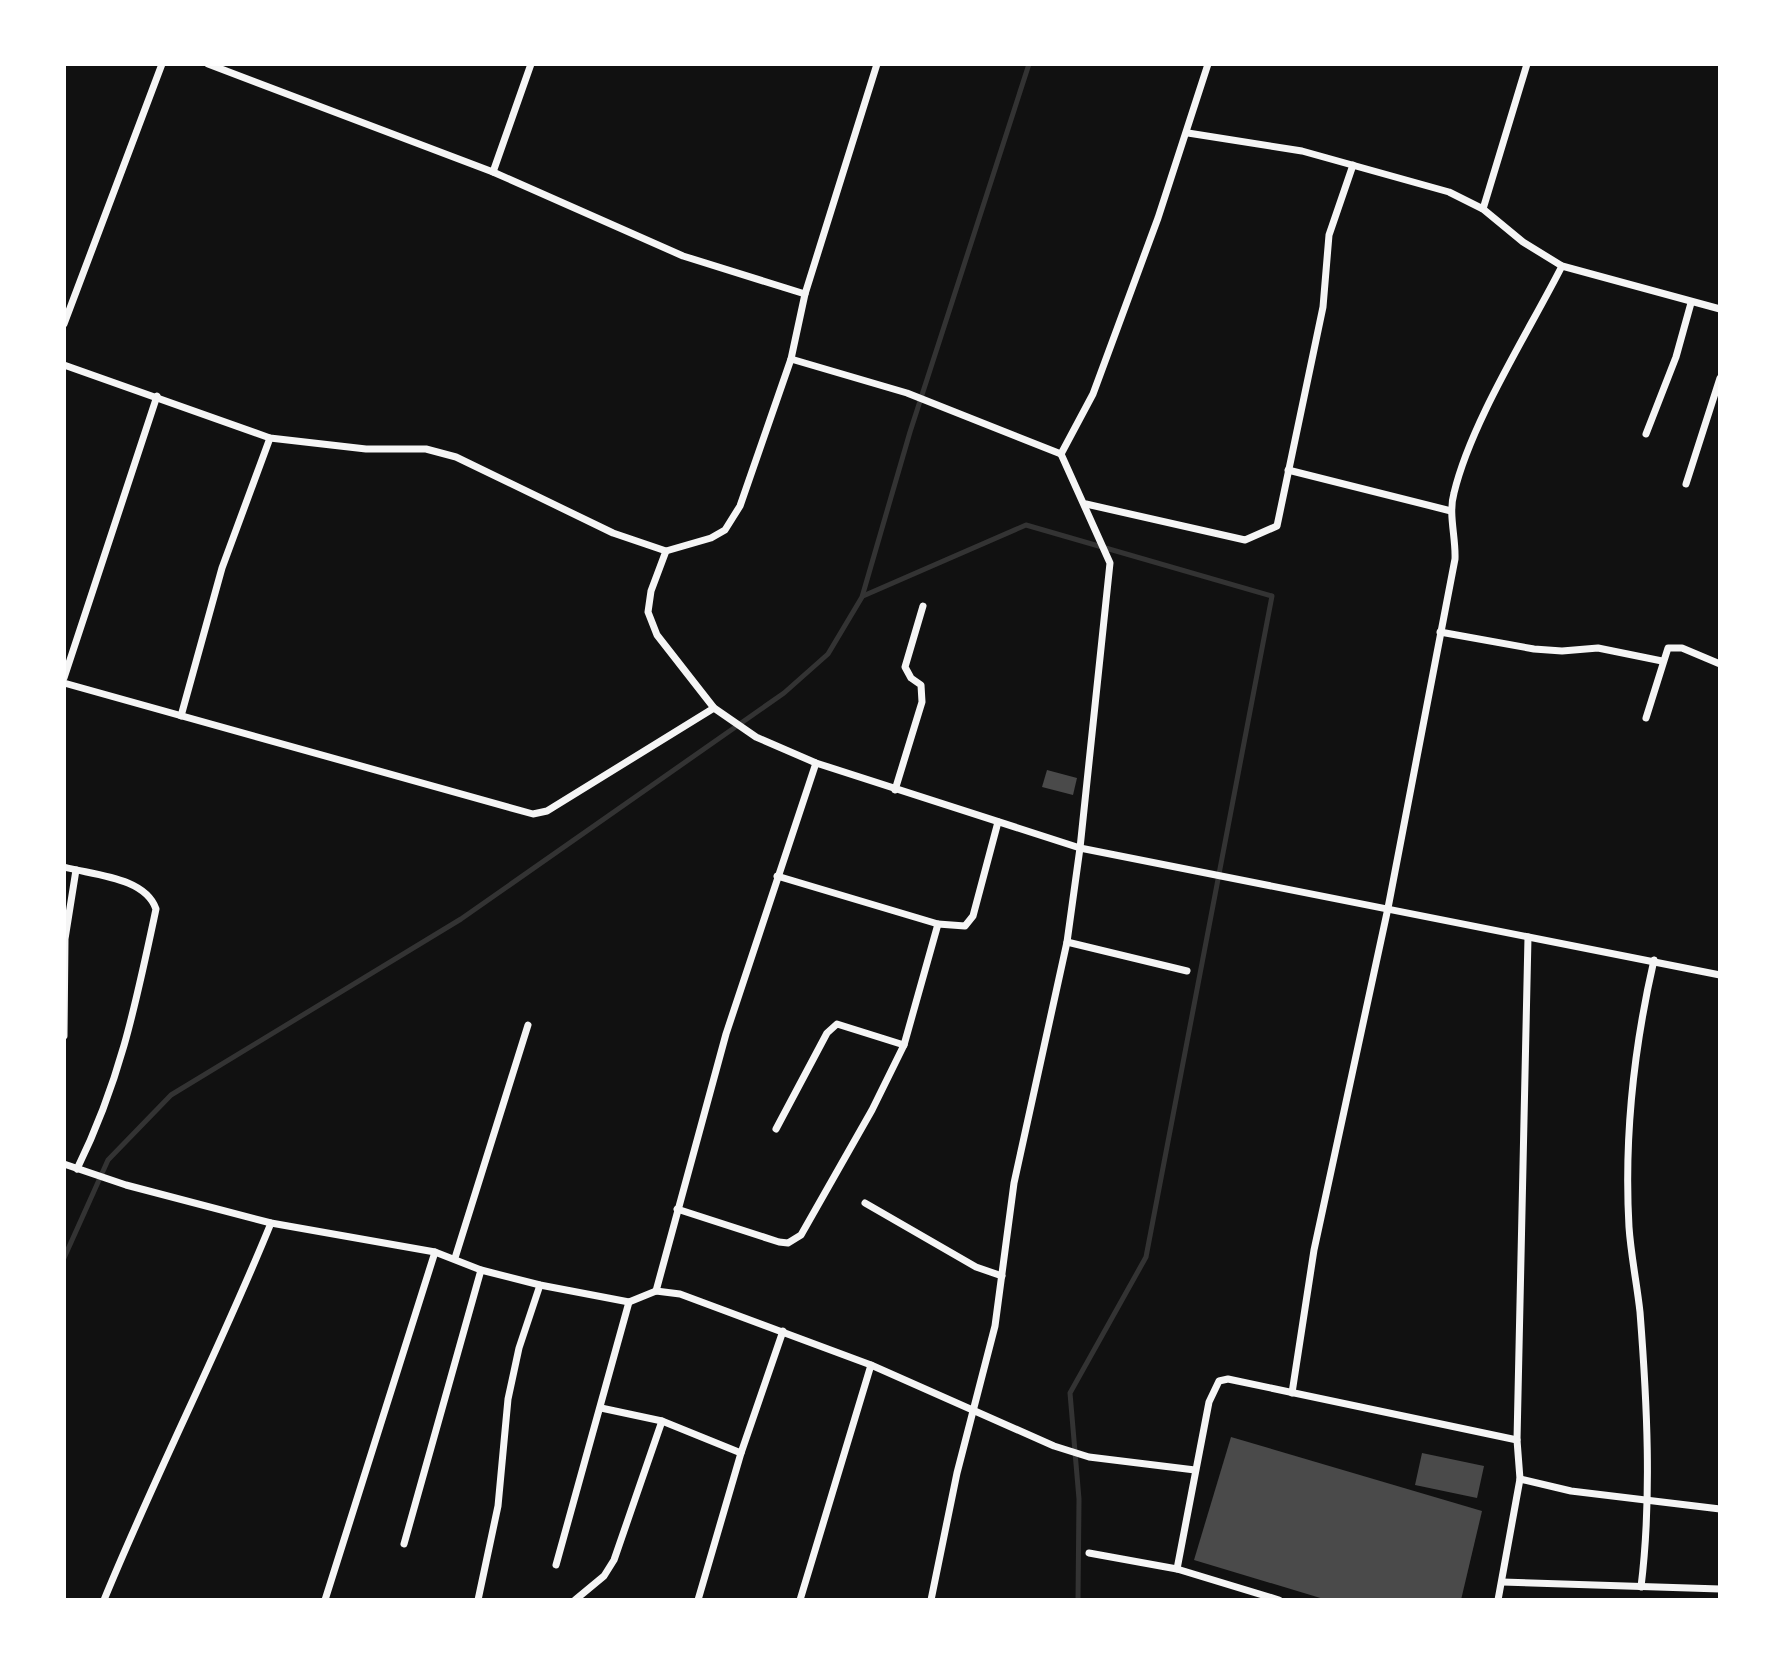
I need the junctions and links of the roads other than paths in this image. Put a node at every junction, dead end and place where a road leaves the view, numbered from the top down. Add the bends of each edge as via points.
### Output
1 (162, 64) edge
2 (208, 64) edge
3 (531, 64) edge
4 (877, 64) edge
5 (1208, 64) edge
6 (1527, 64) edge
7 (1188, 133) junction
8 (1353, 165) junction
9 (493, 172) junction
10 (1483, 209) junction
11 (1562, 266) junction
12 (805, 294) junction
13 (1691, 303) junction
14 (1720, 309) edge
15 (64, 324) edge
16 (791, 359) junction
17 (64, 365) edge
18 (1720, 378) edge
19 (157, 396) junction
20 (1646, 434) dead end
21 (270, 438) junction
22 (1061, 454) junction
23 (1288, 470) junction
24 (1686, 484) dead end
25 (1086, 504) junction
26 (1451, 511) junction
27 (666, 551) junction
28 (923, 606) dead end
29 (1440, 632) junction
30 (1662, 661) junction
31 (1720, 664) edge
32 (64, 680) edge
33 (714, 708) junction
34 (181, 716) junction
35 (1646, 718) dead end
36 (816, 763) junction
37 (895, 790) junction
38 (998, 822) junction
39 (1080, 848) junction
40 (64, 867) edge
41 (76, 870) junction
42 (777, 876) junction
43 (1388, 908) junction
44 (938, 924) junction
45 (1528, 937) junction
46 (1067, 942) junction
47 (1654, 960) junction
48 (1187, 971) dead end
49 (1720, 975) edge
50 (528, 1025) dead end
51 (64, 1036) edge
52 (904, 1045) junction
53 (776, 1129) dead end
54 (64, 1164) edge
55 (77, 1169) junction
56 (865, 1203) dead end
57 (677, 1209) junction
58 (271, 1223) junction
59 (435, 1252) junction
60 (455, 1258) junction
61 (481, 1270) junction
62 (1002, 1276) junction
63 (540, 1285) junction
64 (656, 1291) junction
65 (629, 1302) junction
66 (783, 1331) junction
67 (871, 1365) junction
68 (1292, 1393) junction
69 (601, 1408) junction
70 (973, 1409) junction
71 (662, 1421) junction
72 (1517, 1440) junction
73 (741, 1453) junction
74 (1195, 1470) junction
75 (1520, 1479) junction
76 (1646, 1501) junction
77 (1720, 1509) edge
78 (404, 1544) dead end
79 (1089, 1553) dead end
80 (556, 1565) dead end
81 (1177, 1569) junction
82 (1502, 1582) junction
83 (1641, 1587) junction
84 (1720, 1589) edge
85 (1252, 1596) edge
86 (104, 1600) edge
87 (325, 1600) edge
88 (478, 1600) edge
89 (575, 1600) edge
90 (698, 1600) edge
91 (800, 1600) edge
92 (931, 1600) edge
93 (1279, 1600) edge
94 (1498, 1600) edge

1 - 15 street
2 - 9 street
3 - 9 street
4 - 12 street
5 - 7 street
6 - 10 street
7 - 8 street via 1302,151
7 - 22 street via 1093,394
8 - 10 street via 1449,192
8 - 23 street via 1329,235 1323,307
9 - 12 street via 683,256
10 - 11 street
11 - 13 street
11 - 26 street via 1477,431
12 - 16 street
13 - 14 street
13 - 20 street
16 - 22 street via 907,393
16 - 27 street via 734,519 711,538
17 - 19 street
18 - 24 street
19 - 21 street
19 - 32 street
21 - 27 street via 366,449 426,449 456,457 613,533
21 - 34 street via 222,568
22 - 25 street
23 - 25 street via 1277,526 1245,540
23 - 26 street
25 - 39 street via 1110,563
26 - 29 street via 1456,536
27 - 33 street via 648,612 657,635
28 - 37 street via 905,667 924,692
29 - 30 street via 1534,649 1598,648
29 - 43 street
30 - 31 street via 1674,646
30 - 35 street
32 - 34 street
33 - 34 street via 547,811 533,814
33 - 36 street via 756,737
36 - 37 street
36 - 42 street
37 - 38 street
38 - 39 street
38 - 44 street via 973,916 965,926
39 - 43 street
39 - 46 street
40 - 41 street
41 - 51 street via 65,939
41 - 55 street via 141,889 156,909 124,1056
42 - 44 street
42 - 57 street
43 - 45 street
43 - 68 street via 1314,1250
44 - 52 street
45 - 47 street
45 - 72 street
46 - 48 street
46 - 62 street via 1014,1183
47 - 49 street
47 - 76 street via 1641,1018 1628,1158
50 - 60 street
52 - 53 street via 837,1024 827,1033
52 - 57 street via 795,1241 779,1242
54 - 55 street
55 - 58 street
56 - 62 street via 976,1267
57 - 64 street
58 - 59 street
58 - 86 street
59 - 60 street
59 - 87 street
60 - 61 street
61 - 63 street
61 - 78 street
62 - 70 street
63 - 65 street
63 - 88 street via 508,1399 496,1517
64 - 65 street
64 - 66 street via 680,1294
65 - 69 street
66 - 67 street
66 - 73 street
67 - 70 street
67 - 91 street
68 - 72 street
68 - 74 street via 1219,1381
69 - 71 street
69 - 80 street
70 - 74 street via 1089,1457
70 - 92 street
71 - 73 street
71 - 89 street via 614,1560 604,1576
72 - 75 street
73 - 90 street
74 - 81 street
75 - 76 street
75 - 82 street
76 - 77 street
76 - 83 street
79 - 81 street
81 - 85 street
82 - 83 street
82 - 94 street
83 - 84 street
85 - 93 street

